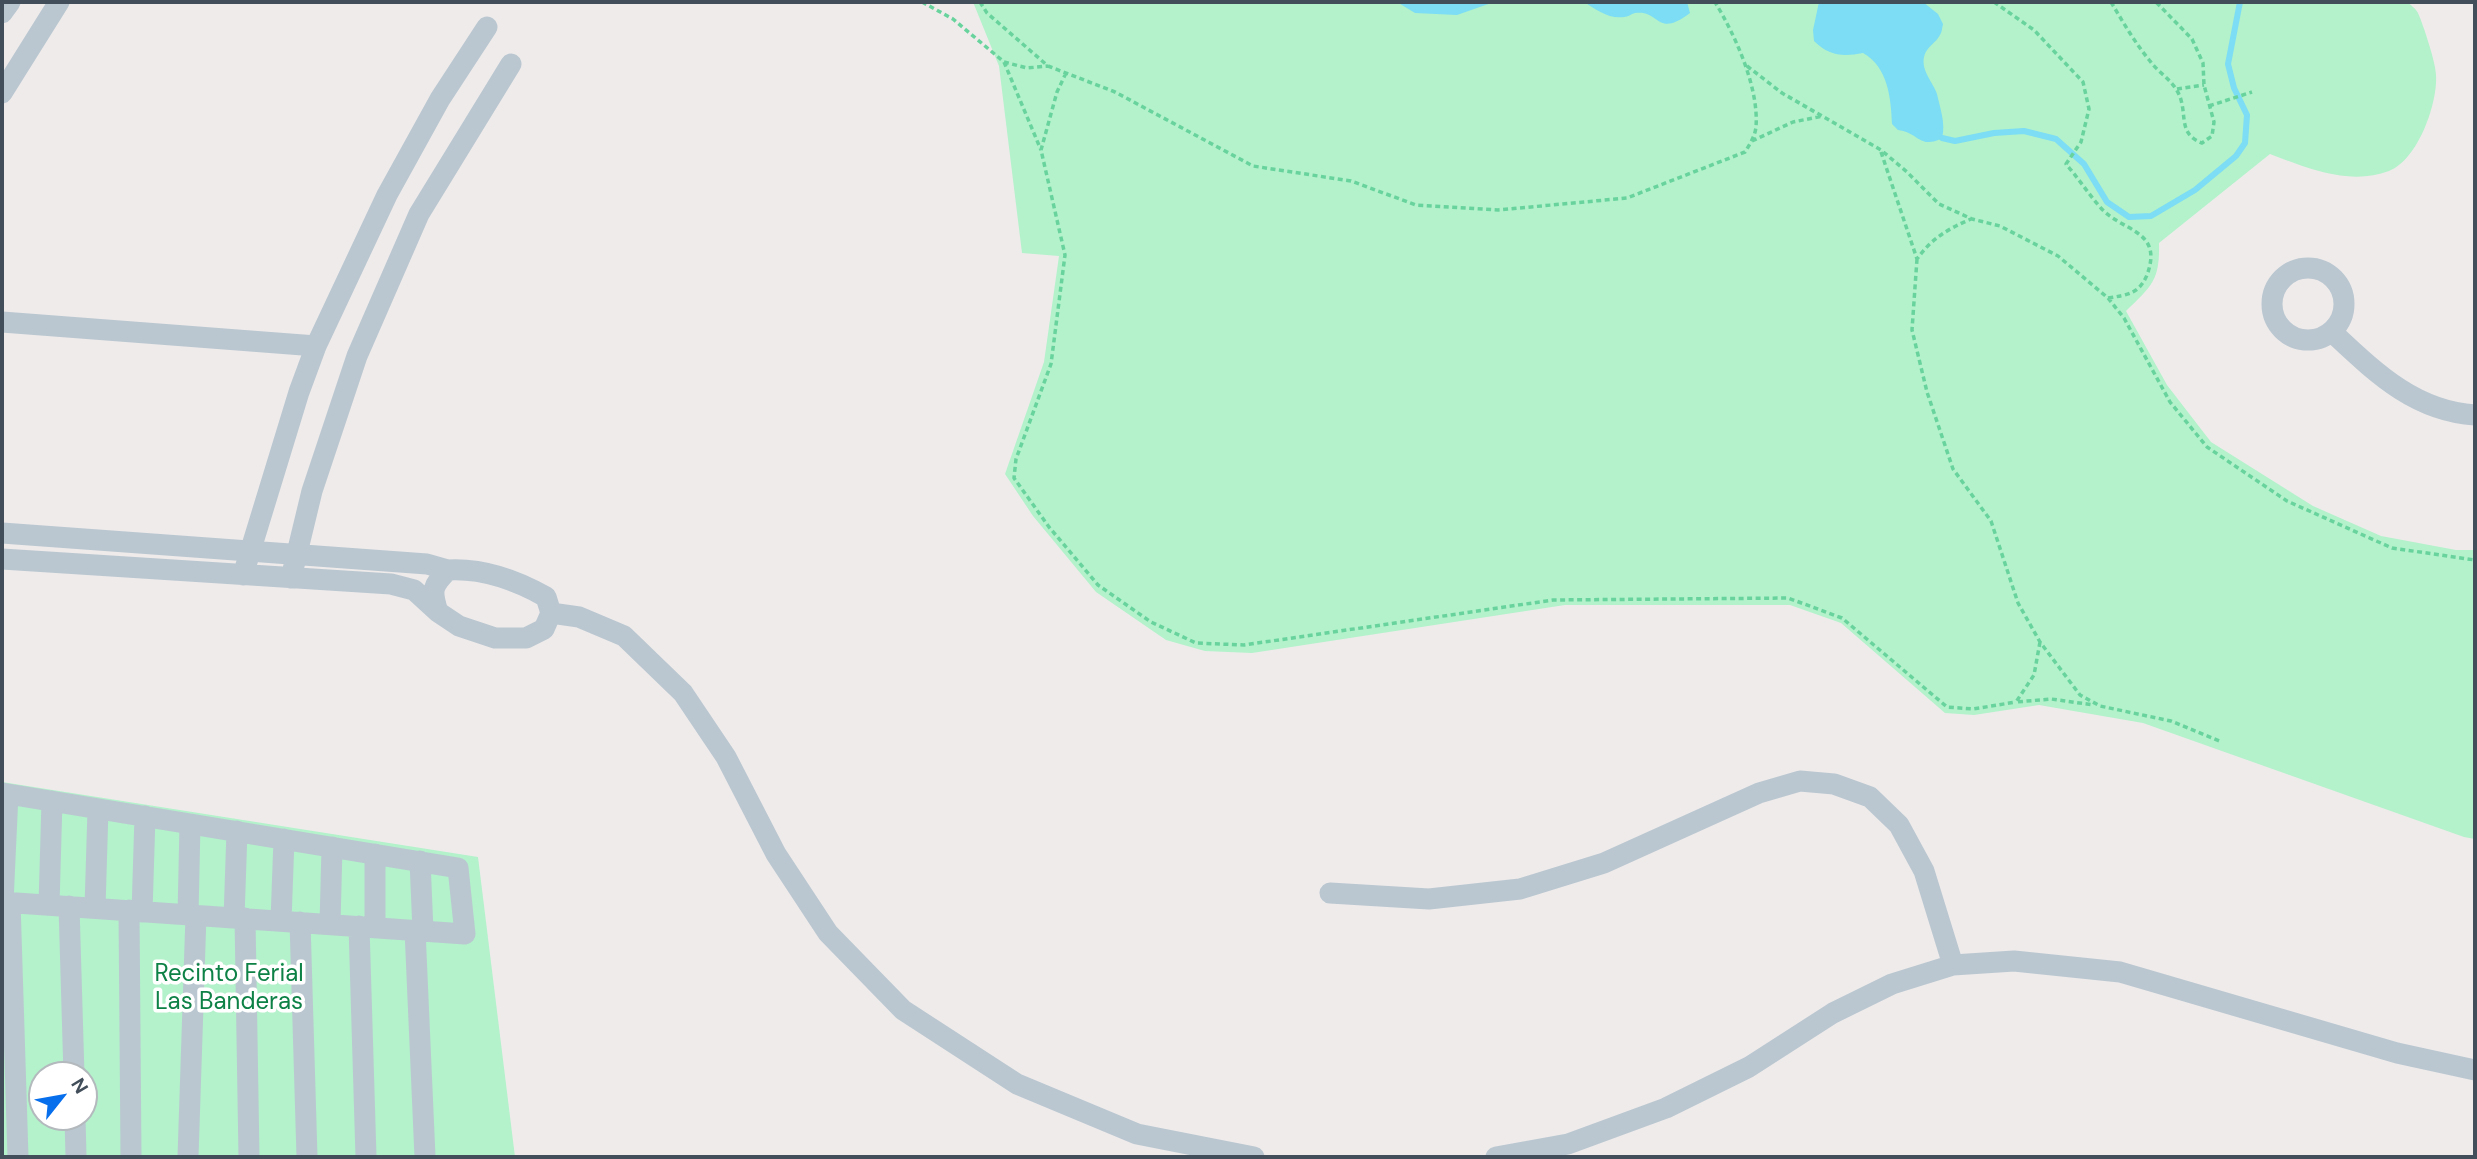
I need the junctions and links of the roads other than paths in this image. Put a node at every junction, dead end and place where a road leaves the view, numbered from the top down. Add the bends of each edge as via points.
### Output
1 (9, 2) edge
2 (59, 2) edge
3 (2, 13) edge
4 (487, 27) dead end
5 (510, 64) dead end
6 (2, 93) edge
7 (387, 195) junction
8 (419, 214) junction
9 (2, 322) edge
10 (2332, 332) dead end
11 (316, 346) junction
12 (2475, 415) edge
13 (2, 533) edge
14 (250, 551) junction
15 (296, 554) junction
16 (2, 559) edge
17 (448, 570) junction
18 (243, 575) junction
19 (291, 578) junction
20 (438, 612) junction
21 (551, 613) junction
22 (5, 793) edge
23 (52, 801) junction
24 (98, 808) junction
25 (145, 816) junction
26 (190, 824) junction
27 (237, 831) junction
28 (284, 839) junction
29 (332, 847) junction
30 (375, 854) junction
31 (420, 861) junction
32 (1330, 892) dead end
33 (5, 902) edge
34 (59, 906) junction
35 (95, 908) junction
36 (135, 911) junction
37 (192, 915) junction
38 (240, 918) junction
39 (291, 921) junction
40 (330, 924) junction
41 (367, 927) junction
42 (419, 930) junction
43 (6, 942) edge
44 (1953, 965) junction
45 (7, 1000) edge
46 (8, 1059) edge
47 (73, 1061) edge
48 (2475, 1070) edge
49 (9, 1119) edge
50 (75, 1131) edge
51 (18, 1157) edge
52 (76, 1157) edge
53 (131, 1157) edge
54 (188, 1157) edge
55 (250, 1157) edge
56 (307, 1157) edge
57 (366, 1157) edge
58 (425, 1157) edge
59 (1254, 1157) edge
60 (1496, 1157) edge

1 - 3 street
2 - 6 street
4 - 7 street via 440,99
5 - 8 street
7 - 8 street
7 - 11 street
8 - 15 street via 357,356
9 - 11 street
10 - 12 street via 2381,378 2418,400
11 - 14 street
13 - 14 street
14 - 15 street
14 - 18 street
15 - 17 street via 427,564
15 - 19 street
16 - 18 street
17 - 20 street via 436,582 432,595
17 - 21 street via 466,569 520,582 546,597
18 - 19 street
19 - 20 street via 402,587 414,590
20 - 21 street via 459,626 495,638 526,638 544,629
21 - 59 street via 579,617 624,636 683,693 726,757 776,854 828,933 903,1010 1017,1084 1137,1133
22 - 23 street
22 - 33 street
23 - 24 street
23 - 34 street
24 - 25 street
24 - 35 street
25 - 26 street
25 - 36 street
26 - 27 street
26 - 37 street
27 - 28 street
27 - 38 street
28 - 29 street
28 - 39 street
29 - 30 street
29 - 40 street
30 - 31 street
30 - 41 street
31 - 42 street
31 - 42 street via 458,868 465,934
32 - 44 street via 1429,899 1520,890 1604,863 1759,793 1800,781 1834,783 1870,797 1899,825 1924,871
33 - 34 street
33 - 43 street
34 - 35 street
34 - 47 street
35 - 36 street
36 - 37 street
36 - 53 street
37 - 38 street
37 - 54 street
38 - 39 street
38 - 55 street
39 - 40 street
39 - 56 street
40 - 41 street
41 - 42 street
41 - 57 street
42 - 58 street
43 - 45 street
44 - 48 street via 2014,961 2120,972 2397,1053
44 - 60 street via 1892,984 1833,1013 1749,1067 1666,1108 1567,1144
45 - 46 street
46 - 49 street
49 - 51 street
50 - 52 street

